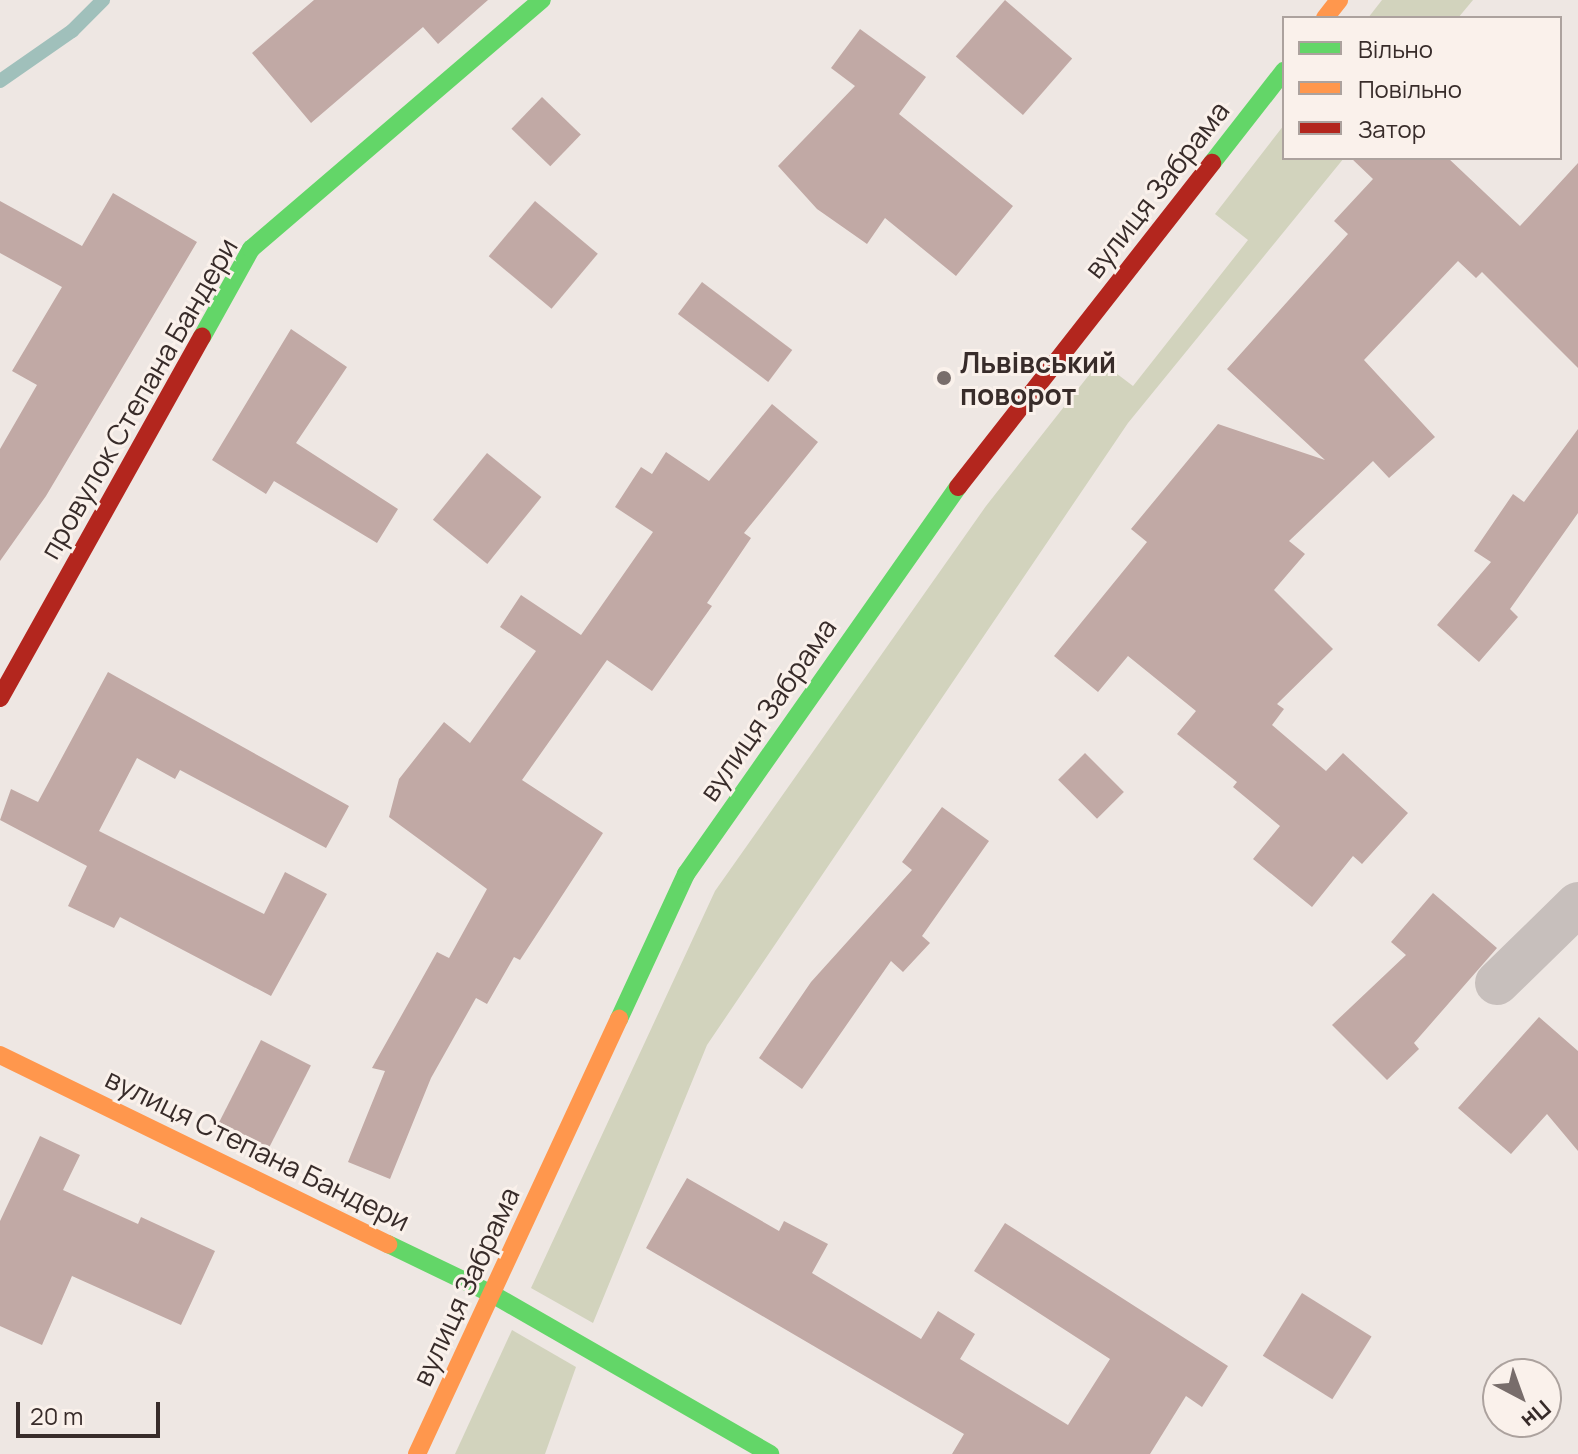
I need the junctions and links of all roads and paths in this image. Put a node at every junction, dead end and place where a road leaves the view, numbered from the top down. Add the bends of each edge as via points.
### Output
1 (542, 0) edge
2 (1339, 0) edge
3 (1327, 16) edge
4 (1282, 74) edge
5 (0, 698) edge
6 (1578, 904) edge
7 (1497, 983) dead end
8 (0, 1055) edge
9 (492, 1294) junction
10 (417, 1454) edge
11 (770, 1454) edge

1 - 5 street, провулок Степана Бандери via 251,249
2 - 3 street
4 - 9 street, вулиця Забрама via 959,486 686,874
6 - 7 street
8 - 9 street, вулиця Степана Бандери
9 - 10 street, вулиця Забрама
9 - 11 street, вулиця Степана Бандери

